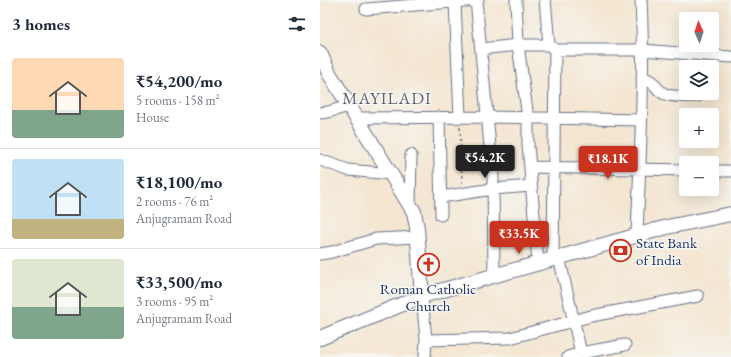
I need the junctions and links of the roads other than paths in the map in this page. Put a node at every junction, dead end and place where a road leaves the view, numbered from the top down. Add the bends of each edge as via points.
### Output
1 (477, 0) edge
2 (516, 0) edge
3 (545, 0) edge
4 (641, 0) edge
5 (454, 2) junction
6 (406, 3) edge
7 (366, 9) dead end
8 (518, 45) junction
9 (552, 47) junction
10 (481, 49) junction
11 (642, 50) junction
12 (320, 53) edge
13 (731, 57) edge
14 (642, 78) junction
15 (679, 96) edge
16 (352, 112) junction
17 (320, 113) edge
18 (460, 117) junction
19 (488, 117) junction
20 (439, 118) junction
21 (528, 118) junction
22 (554, 118) junction
23 (641, 120) junction
24 (411, 155) dead end
25 (320, 160) edge
26 (530, 167) junction
27 (554, 168) junction
28 (640, 169) junction
29 (679, 170) edge
30 (719, 171) edge
31 (731, 171) edge
32 (392, 174) junction
33 (532, 186) junction
34 (493, 189) junction
35 (441, 197) junction
36 (410, 204) junction
37 (731, 214) edge
38 (441, 215) dead end
39 (637, 235) junction
40 (418, 237) junction
41 (320, 254) edge
42 (556, 258) junction
43 (538, 264) junction
44 (494, 276) junction
45 (422, 296) junction
46 (698, 296) dead end
47 (573, 322) junction
48 (320, 338) edge
49 (426, 340) junction
50 (625, 345) dead end
51 (581, 353) junction
52 (425, 357) edge
53 (568, 357) edge

1 - 5 street
1 - 10 street
2 - 8 street
3 - 9 street
4 - 11 street
5 - 6 street
5 - 18 street
6 - 7 street
8 - 9 street
8 - 10 street
8 - 21 street
9 - 11 street
9 - 22 street
10 - 19 street
11 - 13 street
11 - 14 street
12 - 16 main road
14 - 15 street via 653,82 665,94
14 - 23 street
16 - 17 street
16 - 20 street
16 - 32 main road
18 - 19 street
18 - 20 street
19 - 21 street
19 - 34 street
20 - 35 street
21 - 22 street
21 - 26 street
22 - 23 street
22 - 27 street
23 - 28 street
24 - 36 street
25 - 32 street via 348,170
26 - 27 street
26 - 33 street
27 - 28 street
27 - 42 street
28 - 29 street
28 - 39 street
30 - 31 street
32 - 36 main road
33 - 34 street
33 - 43 street
34 - 35 street
34 - 44 street
35 - 38 street
36 - 40 main road via 416,219
37 - 39 main road via 667,226
39 - 42 main road
40 - 41 street via 376,239
40 - 45 main road
42 - 43 main road
42 - 47 street
43 - 44 main road
44 - 45 main road
45 - 48 main road
45 - 49 street
46 - 47 street via 591,316
47 - 49 street via 510,338
47 - 51 street
49 - 52 street
50 - 51 street
51 - 53 street

